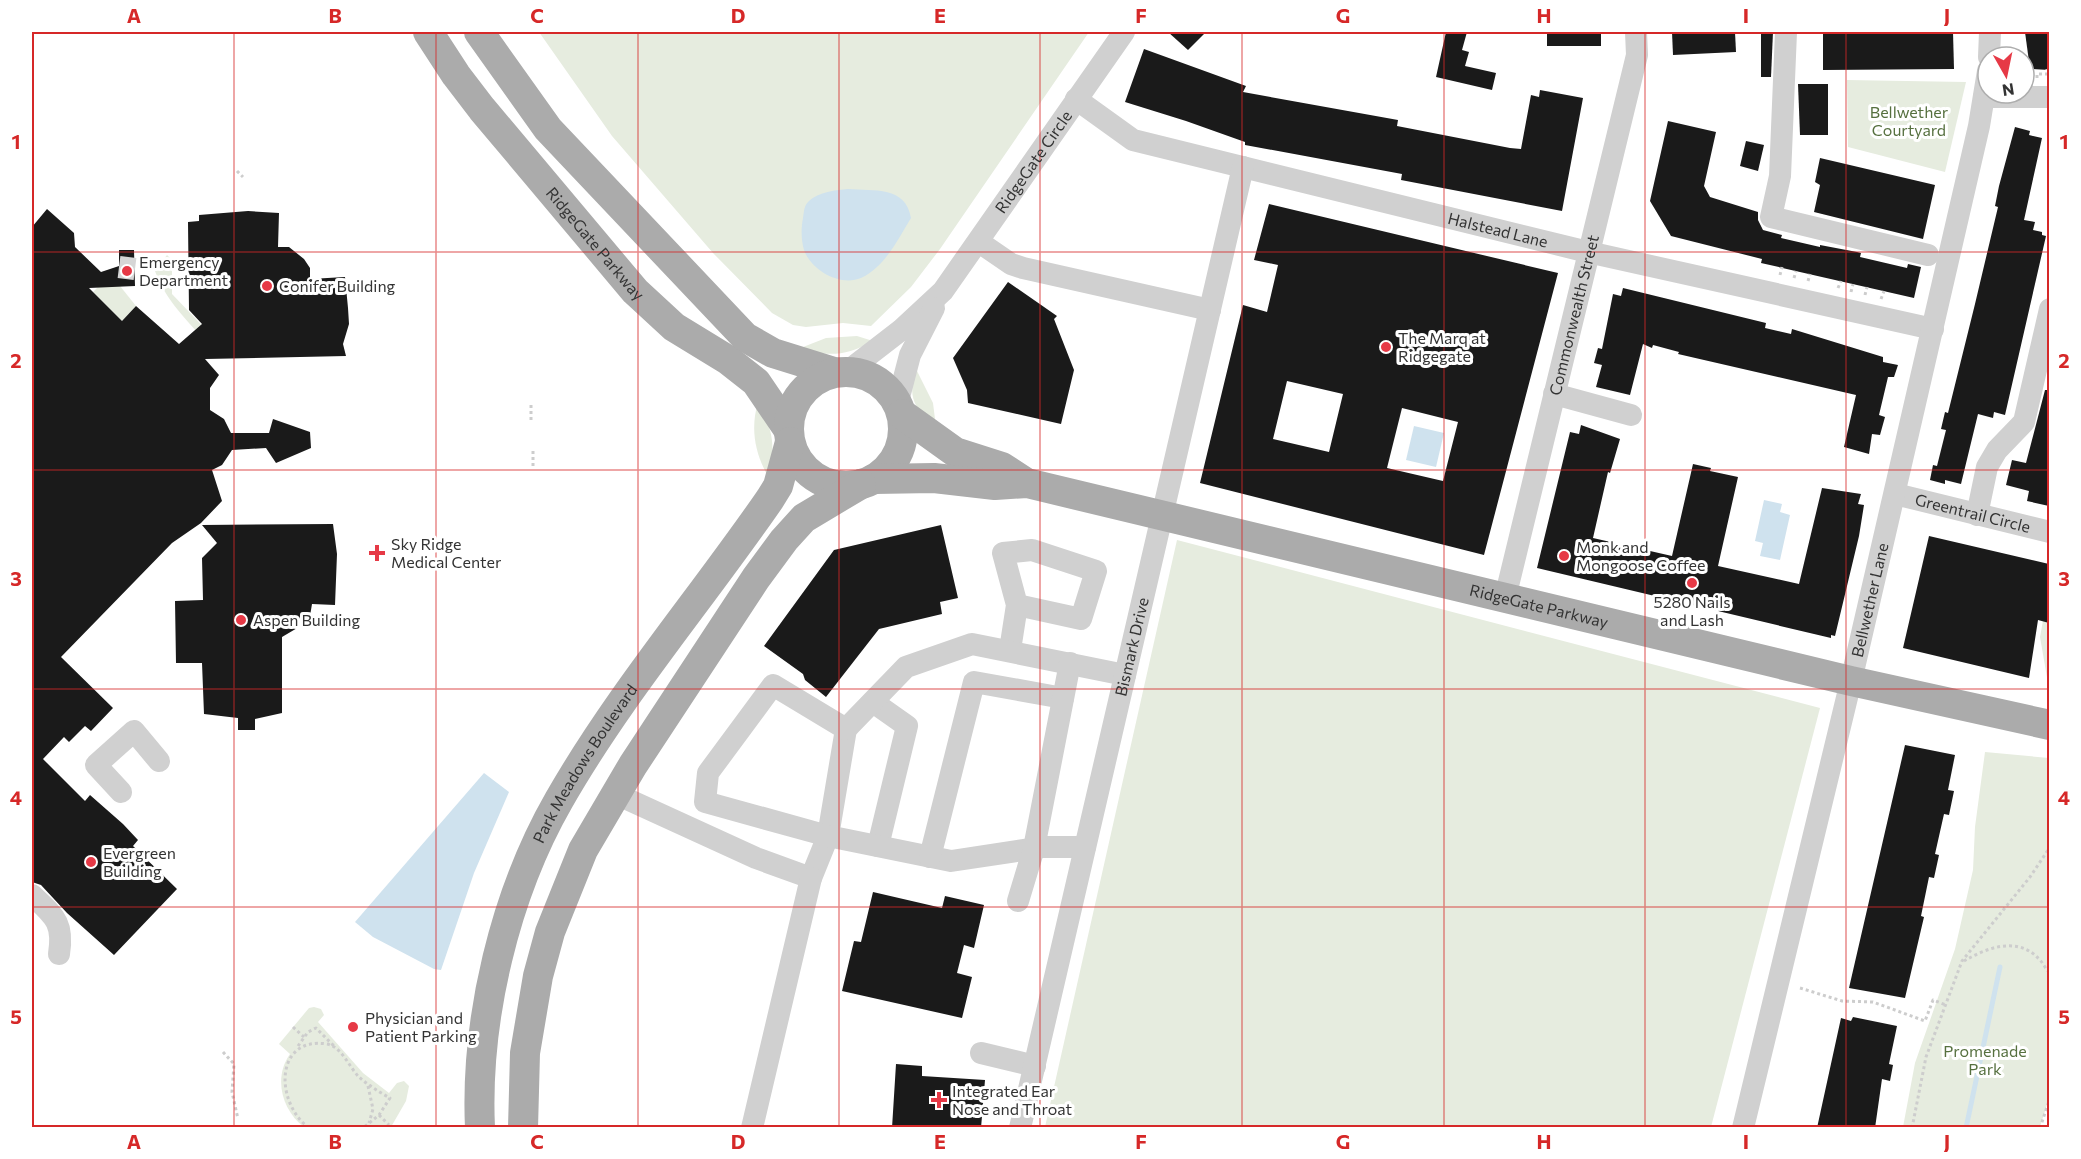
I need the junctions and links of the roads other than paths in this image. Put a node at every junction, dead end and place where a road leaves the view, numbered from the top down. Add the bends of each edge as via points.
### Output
1 (428, 32) edge
2 (479, 32) edge
3 (1124, 32) edge
4 (1636, 32) edge
5 (1786, 32) edge
6 (1076, 99) junction
7 (1982, 105) edge
8 (548, 129) junction
9 (517, 151) junction
10 (1243, 167) junction
11 (979, 242) junction
12 (1588, 252) junction
13 (1928, 255) dead end
14 (943, 291) junction
15 (2049, 309) edge
16 (1210, 310) junction
17 (1932, 329) junction
18 (841, 372) junction
19 (1554, 394) junction
20 (900, 410) junction
21 (1631, 415) dead end
22 (789, 435) junction
23 (867, 482) junction
24 (1027, 483) junction
25 (1894, 494) junction
26 (1977, 514) junction
27 (1162, 516) junction
28 (2049, 532) edge
29 (1505, 598) junction
30 (1017, 605) dead end
31 (1010, 650) junction
32 (1070, 663) junction
33 (1125, 675) junction
34 (1851, 681) junction
35 (1063, 698) junction
36 (873, 702) junction
37 (2049, 725) edge
38 (846, 729) junction
39 (159, 761) dead end
40 (121, 792) dead end
41 (616, 794) junction
42 (828, 836) junction
43 (879, 846) junction
44 (1085, 847) junction
45 (1034, 848) junction
46 (930, 857) junction
47 (811, 878) junction
48 (32, 896) edge
49 (1018, 901) dead end
50 (59, 954) dead end
51 (981, 1053) dead end
52 (1035, 1065) junction
53 (480, 1128) edge
54 (523, 1128) edge
55 (752, 1128) edge
56 (1020, 1128) edge
57 (1743, 1128) edge

1 - 9 main road, RidgeGate Parkway via 456,75
2 - 8 main road, RidgeGate Parkway
3 - 6 street, RidgeGate Circle
4 - 12 street, Commonwealth Street via 1637,55
5 - 13 street via 1780,176 1771,218
6 - 10 street, Halstead Lane via 1133,140
6 - 11 street, RidgeGate Circle
7 - 17 street, Bellwether Lane
8 - 9 street
8 - 18 main road, RidgeGate Parkway via 745,337 773,353
9 - 22 main road, RidgeGate Parkway via 635,291 674,327 756,382
10 - 12 street, Halstead Lane
10 - 16 street, Bismark Drive
11 - 14 street, RidgeGate Circle
11 - 16 street via 1023,268
12 - 17 street, Halstead Lane
12 - 19 street, Commonwealth Street
14 - 18 street, RidgeGate Circle via 901,330
14 - 20 street, RidgeGate Circle via 910,355
15 - 26 street via 2024,422 1997,450 1987,467
16 - 27 street, Bismark Drive
17 - 25 street, Bellwether Lane
18 - 20 main road, RidgeGate Parkway via 874,378 885,386
18 - 22 main road via 816,380 801,392 792,410
19 - 21 street
19 - 29 street, Commonwealth Street
20 - 23 main road via 900,448 885,471
20 - 24 main road, RidgeGate Parkway via 954,452 1002,467
22 - 23 main road, RidgeGate Parkway via 801,465 822,481 835,485
22 - 53 main road, Park Meadows Boulevard via 778,486 587,755 558,802 532,859 509,919 494,976 483,1049
23 - 24 main road, RidgeGate Parkway via 934,478 995,486
23 - 41 main road via 804,518 784,540
24 - 27 main road, RidgeGate Parkway
25 - 26 street, Greentrail Circle
25 - 34 street, Bellwether Lane
26 - 28 street, Greentrail Circle
27 - 29 main road, RidgeGate Parkway
27 - 33 street, Bismark Drive
29 - 34 main road, RidgeGate Parkway
30 - 31 street
31 - 32 street
31 - 36 street via 972,644 906,667
32 - 33 street
32 - 35 street
33 - 44 street, Bismark Drive
34 - 37 main road, RidgeGate Parkway
34 - 57 street, Bellwether Lane
35 - 45 street
35 - 46 street via 974,682
36 - 38 street
36 - 43 street via 907,726
38 - 42 street
38 - 42 street via 773,685 708,773 705,802
39 - 40 street via 134,731 96,765
41 - 47 street via 756,858
41 - 54 main road via 583,850 550,932 525,1053
42 - 43 street
42 - 47 street
43 - 46 street
44 - 45 street
44 - 52 street, Bismark Drive
45 - 46 street via 951,861
45 - 49 street
47 - 55 street
48 - 50 street via 60,926
51 - 52 street
52 - 56 street, Bismark Drive

